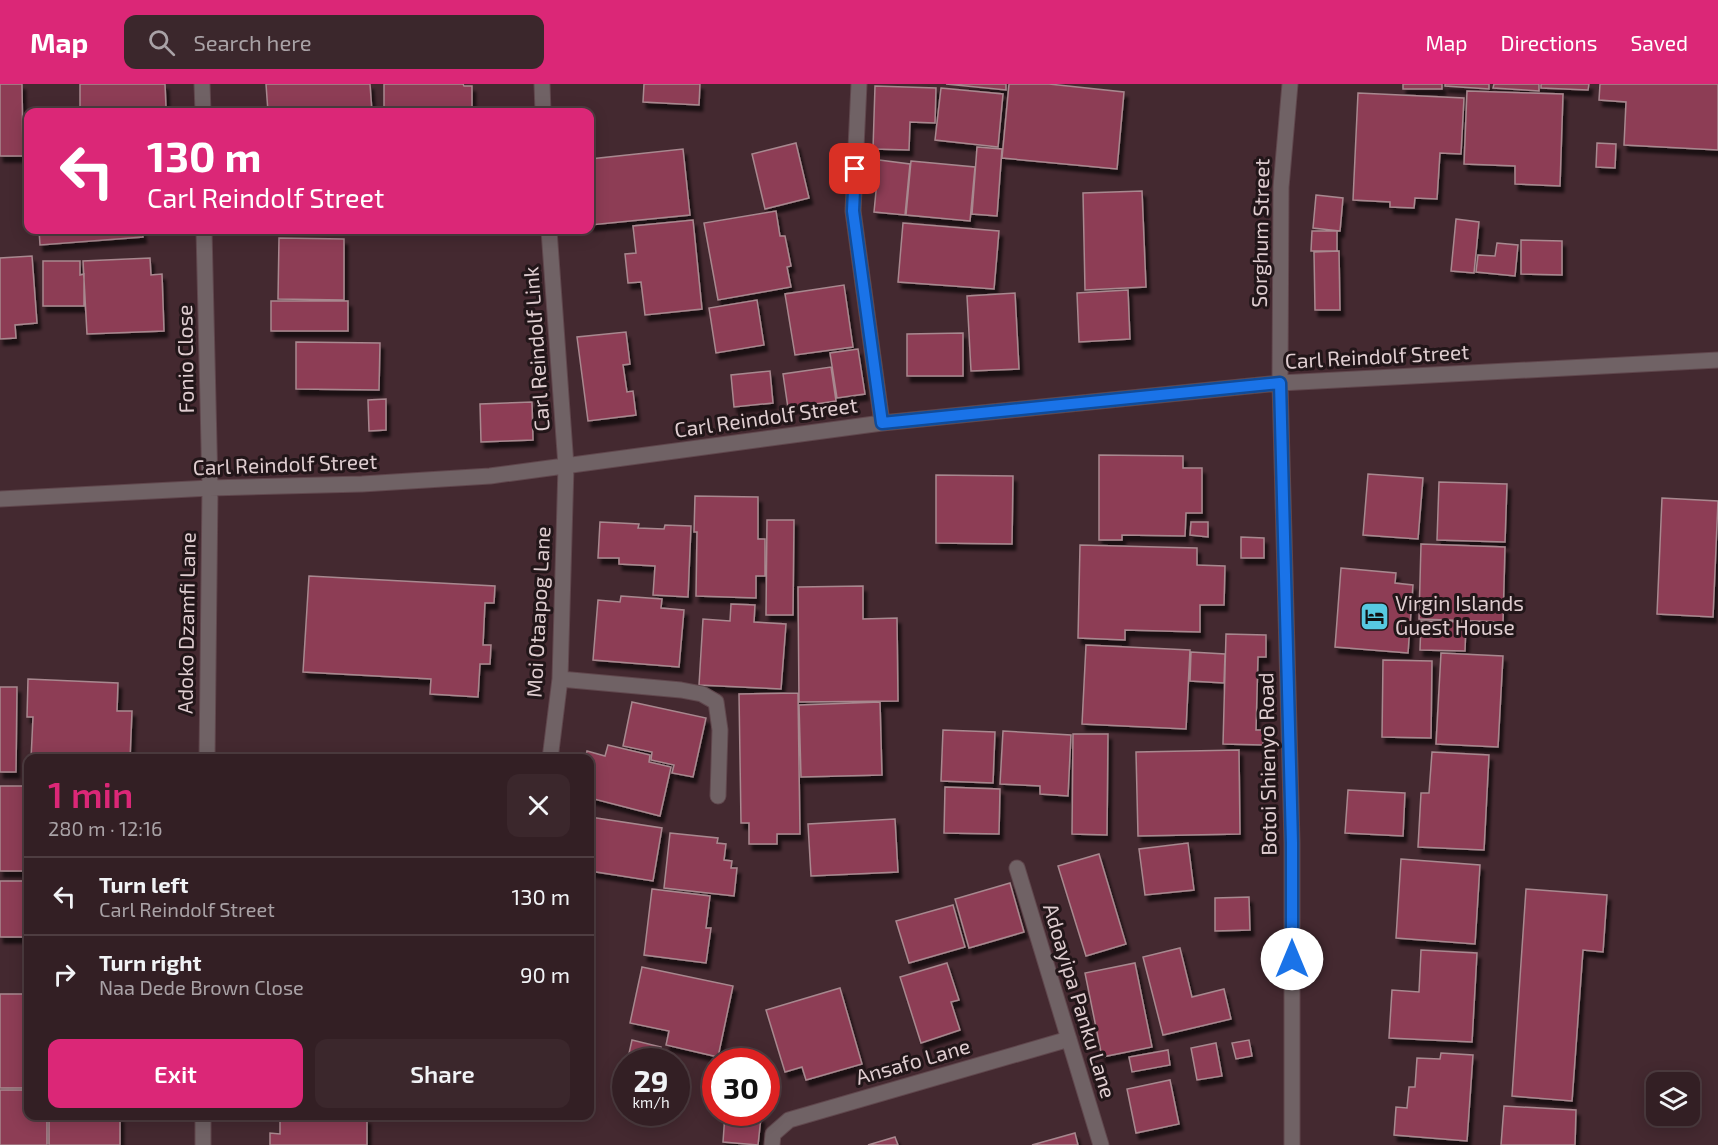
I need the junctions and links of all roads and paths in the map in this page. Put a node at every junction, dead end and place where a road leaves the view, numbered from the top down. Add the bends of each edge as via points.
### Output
1 (202, 84) edge
2 (542, 84) edge
3 (859, 84) edge
4 (1290, 84) edge
5 (203, 108) edge
6 (543, 108) edge
7 (204, 234) edge
8 (549, 234) edge
9 (1718, 360) edge
10 (1280, 383) junction
11 (882, 423) junction
12 (566, 466) junction
13 (210, 488) junction
14 (0, 499) edge
15 (560, 679) junction
16 (207, 754) edge
17 (551, 754) edge
18 (718, 796) dead end
19 (1017, 868) dead end
20 (1069, 1039) junction
21 (203, 1120) edge
22 (773, 1140) edge
23 (203, 1145) edge
24 (1101, 1145) edge
25 (1292, 1145) edge

1 - 5 street
2 - 6 street
3 - 11 street via 853,211
4 - 10 street, Sorghum Street via 1281,187
7 - 13 street, Fonio Close
8 - 12 street, Carl Reindolf Link
9 - 10 street, Carl Reindolf Street
10 - 11 street, Carl Reindolf Street
10 - 25 street, Botoi Shienyo Road via 1292,843
11 - 12 street, Carl Reindolf Street
12 - 13 street, Carl Reindolf Street via 479,477
12 - 15 street, Moi Otaapog Lane
13 - 14 street, Carl Reindolf Street
13 - 16 street, Adoko Dzamfi Lane
15 - 17 street, Moi Otaapog Lane
15 - 18 street via 681,690 702,694 716,702 720,730
19 - 20 street, Adoayipa Panku Lane
20 - 22 street, Ansafo Lane via 789,1120
20 - 24 street, Adoayipa Panku Lane
21 - 23 street

